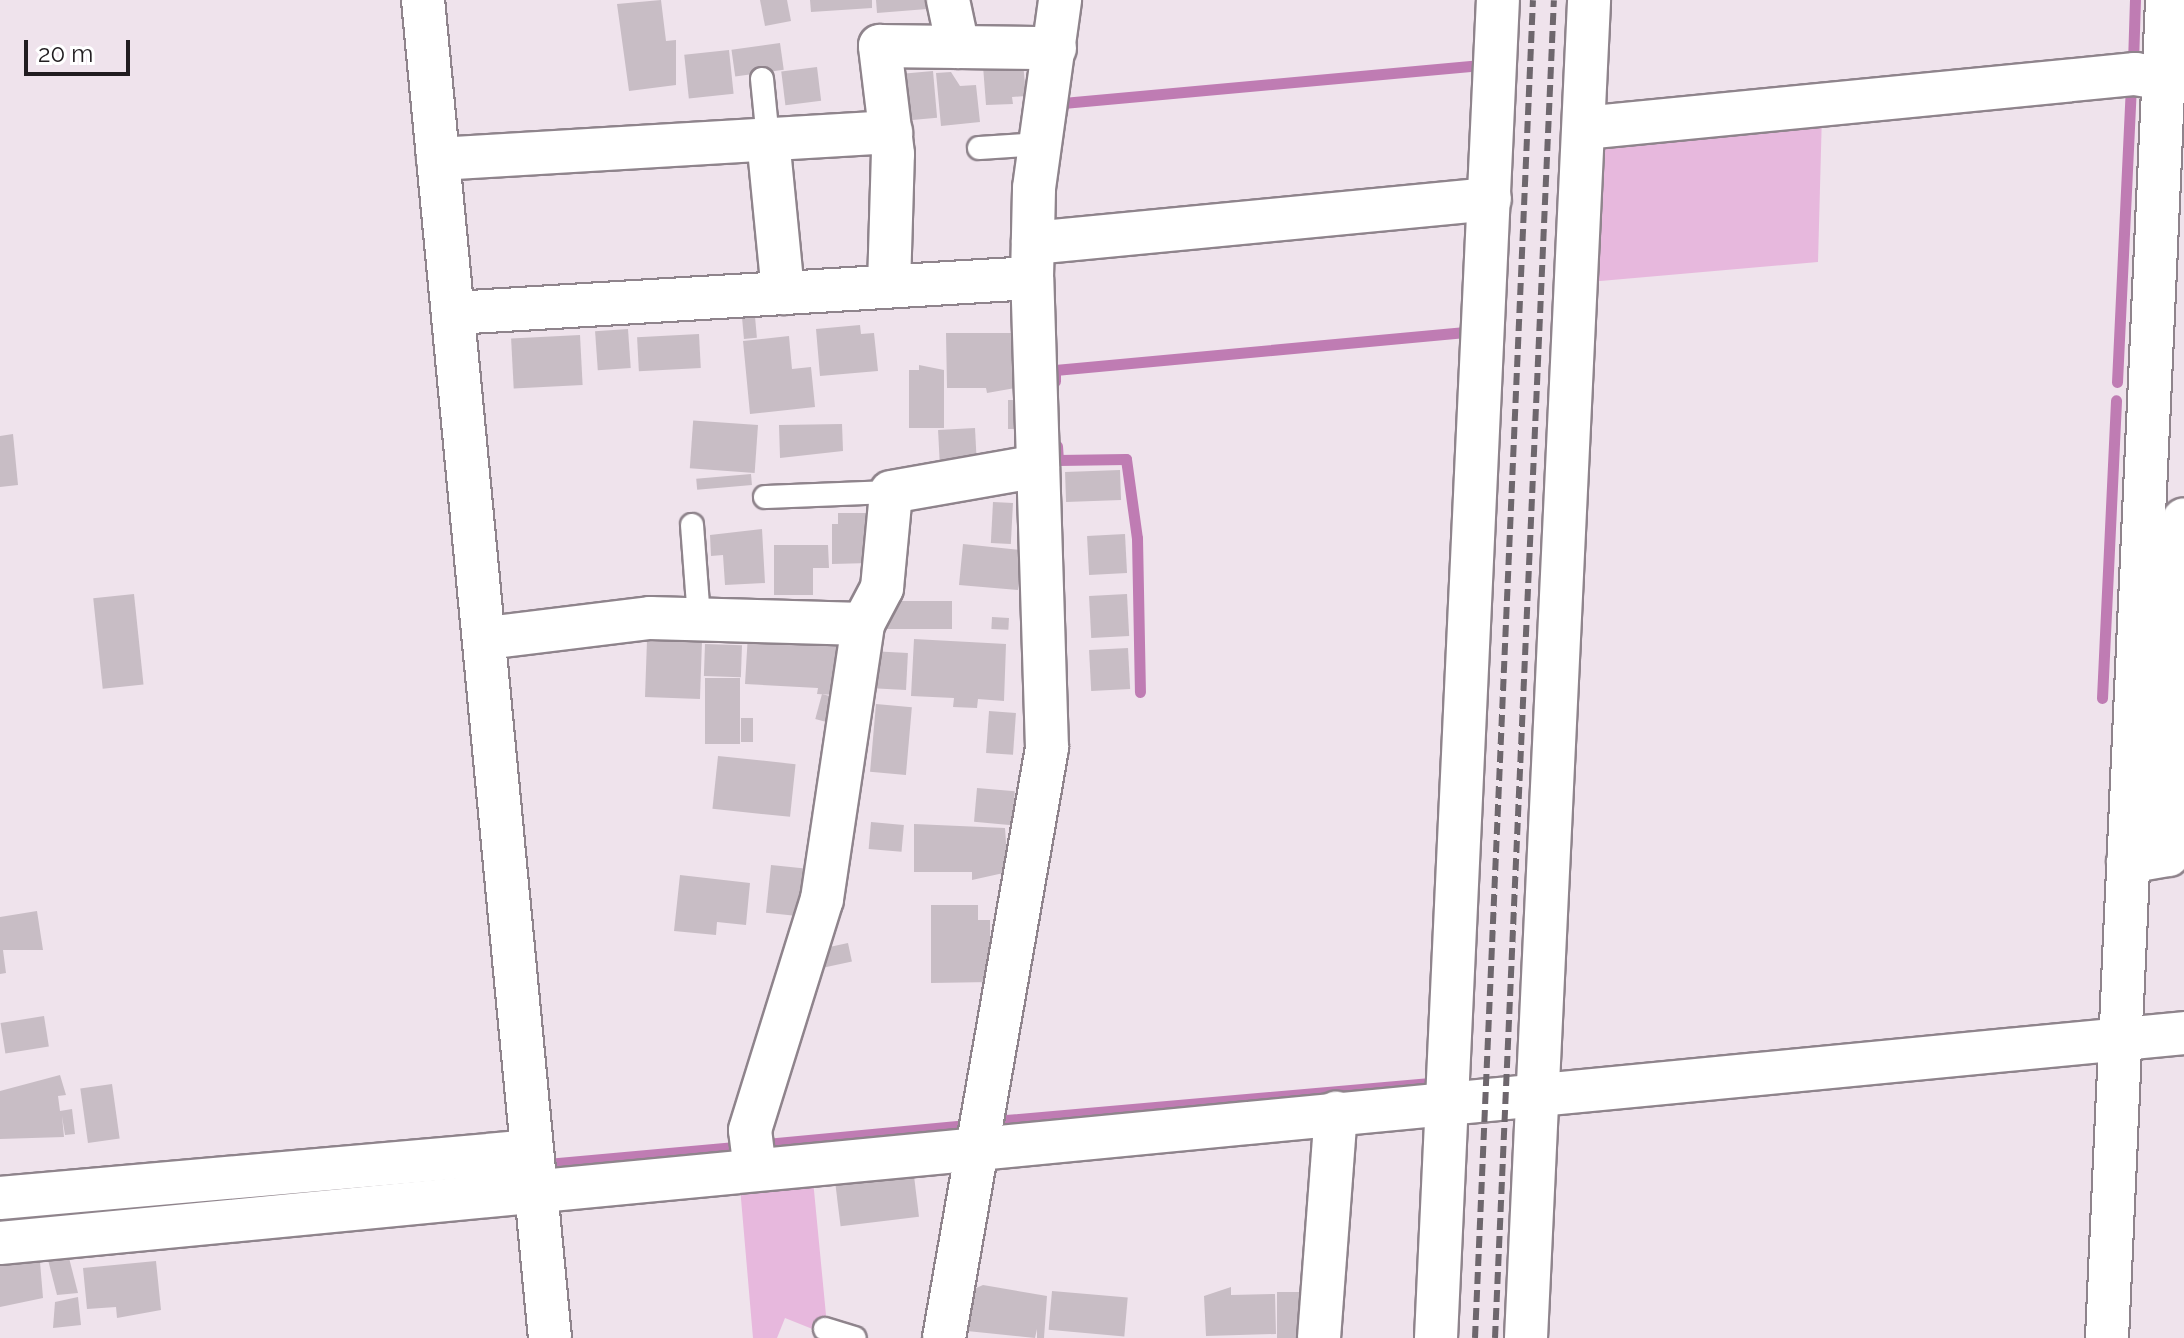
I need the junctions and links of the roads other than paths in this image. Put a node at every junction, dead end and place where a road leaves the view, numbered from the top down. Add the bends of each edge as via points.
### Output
1 (423, 0) edge
2 (948, 0) edge
3 (1060, 0) edge
4 (1498, 0) edge
5 (1589, 0) edge
6 (2167, 0) edge
7 (958, 47) junction
8 (1055, 48) junction
9 (762, 79) dead end
10 (2174, 80) edge
11 (1584, 128) junction
12 (891, 132) junction
13 (768, 139) junction
14 (1041, 144) junction
15 (979, 148) dead end
16 (438, 159) junction
17 (1490, 199) junction
18 (1033, 260) junction
19 (889, 286) junction
20 (783, 293) junction
21 (454, 313) junction
22 (1038, 466) junction
23 (891, 492) junction
24 (765, 497) dead end
25 (692, 525) dead end
26 (2173, 537) edge
27 (699, 619) junction
28 (863, 624) junction
29 (487, 638) junction
30 (2184, 1033) edge
31 (2120, 1039) junction
32 (1537, 1094) junction
33 (1446, 1102) junction
34 (1336, 1113) junction
35 (977, 1148) junction
36 (532, 1151) junction
37 (755, 1170) junction
38 (535, 1192) junction
39 (0, 1198) edge
40 (0, 1243) edge
41 (825, 1329) dead end
42 (550, 1338) edge
43 (855, 1338) edge
44 (944, 1338) edge
45 (1319, 1338) edge
46 (1436, 1338) edge
47 (1526, 1338) edge
48 (2107, 1338) edge

1 - 16 street
2 - 7 street
3 - 8 street
4 - 17 street
5 - 11 street
6 - 10 street
7 - 8 street
7 - 12 street via 880,46
8 - 14 street
9 - 13 lane
10 - 11 street via 2135,74
10 - 26 street
11 - 32 street
12 - 13 street
12 - 19 street
13 - 16 street
13 - 20 street
14 - 15 lane
14 - 18 street
16 - 21 street
17 - 18 street
17 - 33 street
18 - 19 street
18 - 22 street
19 - 20 street
20 - 21 street
21 - 29 street
22 - 23 street
22 - 35 street via 1047,748
23 - 24 lane
23 - 28 street via 882,588
25 - 27 lane
26 - 31 street via 2128,862
27 - 28 street
27 - 29 street via 650,618
28 - 37 street via 822,899 750,1130
29 - 36 street
30 - 31 street
31 - 32 street
31 - 48 street
32 - 33 street
32 - 47 street
33 - 34 street
33 - 46 street
34 - 35 street
34 - 45 street
35 - 37 street
35 - 44 street
36 - 38 street
36 - 39 street
37 - 38 street
38 - 40 street
38 - 42 street
41 - 43 lane

